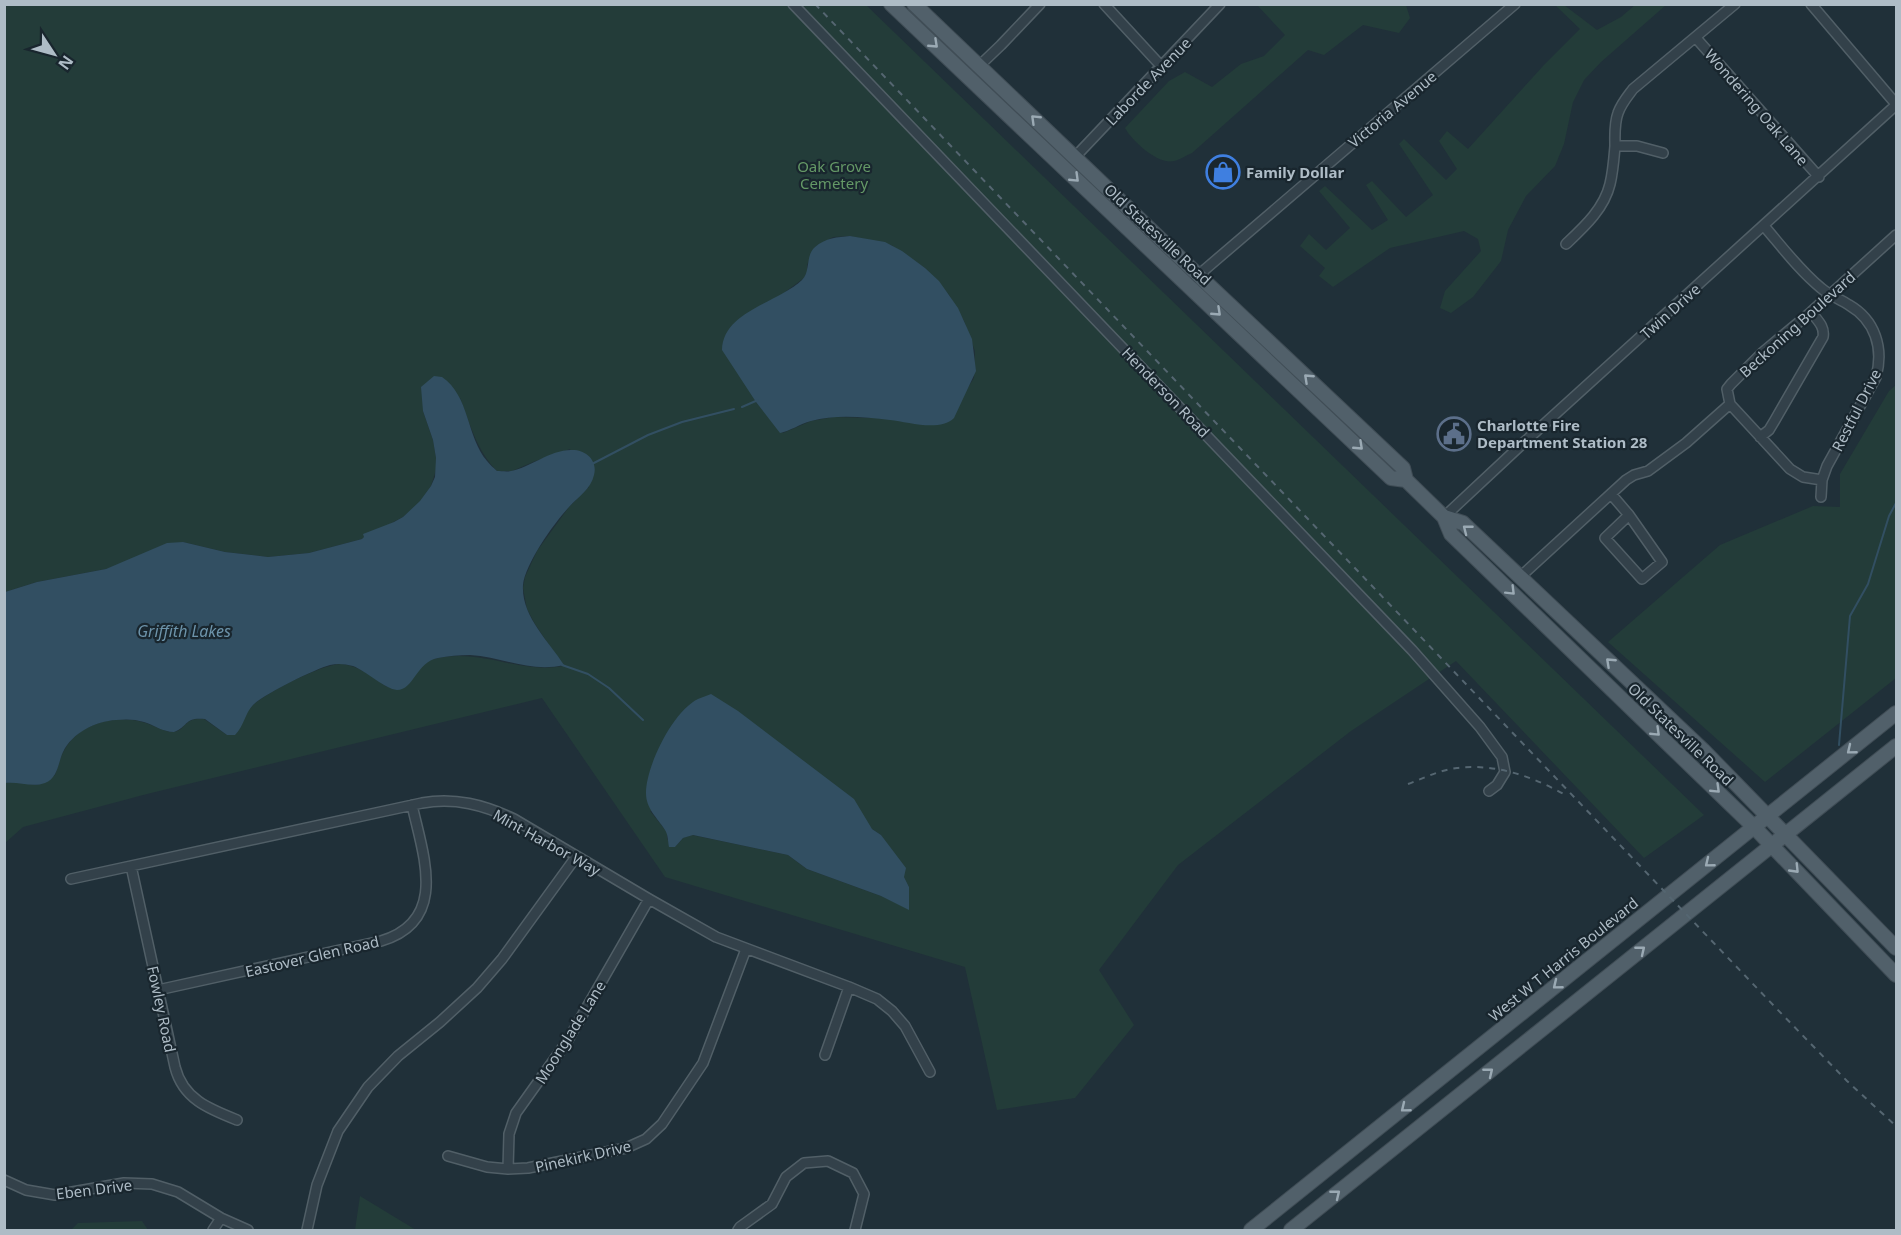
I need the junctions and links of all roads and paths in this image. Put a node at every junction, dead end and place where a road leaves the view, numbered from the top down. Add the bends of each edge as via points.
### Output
1 (793, 4) edge
2 (891, 4) edge
3 (914, 4) edge
4 (1040, 4) edge
5 (1104, 4) edge
6 (1220, 4) edge
7 (1515, 4) edge
8 (1735, 4) edge
9 (1811, 4) edge
10 (1696, 38) junction
11 (979, 66) junction
12 (1162, 67) junction
13 (1896, 105) edge
14 (1615, 146) junction
15 (1663, 153) dead end
16 (1075, 157) junction
17 (1819, 177) junction
18 (1764, 226) junction
19 (1896, 235) edge
20 (1566, 244) dead end
21 (1193, 280) junction
22 (1830, 294) junction
23 (1811, 312) junction
24 (1730, 404) junction
25 (1761, 437) junction
26 (1822, 480) junction
27 (1611, 494) junction
28 (1821, 497) dead end
29 (1629, 515) junction
30 (1444, 517) junction
31 (1520, 577) junction
32 (1896, 713) edge
33 (1896, 746) edge
34 (1489, 791) dead end
35 (412, 805) junction
36 (1768, 816) junction
37 (1755, 827) junction
38 (1787, 834) junction
39 (1772, 845) junction
40 (576, 857) junction
41 (131, 866) junction
42 (71, 879) dead end
43 (649, 899) junction
44 (1850, 926) junction
45 (1896, 948) edge
46 (746, 949) junction
47 (1896, 963) edge
48 (1896, 975) edge
49 (849, 987) junction
50 (158, 990) junction
51 (825, 1055) dead end
52 (930, 1072) dead end
53 (237, 1120) dead end
54 (448, 1156) dead end
55 (508, 1169) junction
56 (4, 1180) edge
57 (221, 1218) junction
58 (213, 1230) edge
59 (248, 1230) edge
60 (308, 1230) edge
61 (738, 1230) edge
62 (855, 1230) edge
63 (1251, 1230) edge
64 (1291, 1230) edge

1 - 34 street, Henderson Road via 1424,663 1502,757 1505,772
2 -> 21 main road, Old Statesville Road
3 - 11 main road, Old Statesville Road
4 - 11 street
5 - 12 street
6 - 12 street, Laborde Avenue
7 - 21 street, Victoria Avenue
8 - 10 street
9 - 13 street
10 - 14 street via 1633,89 1617,115
10 - 17 street, Wondering Oak Lane
16 -> 11 main road, Old Statesville Road
12 - 16 street, Laborde Avenue
13 - 17 street, Twin Drive
14 - 15 street via 1637,146
14 - 20 street via 1610,185 1603,201
16 - 21 main road, Old Statesville Road
17 - 18 street, Twin Drive
18 - 22 street, Restful Drive via 1819,287
18 - 30 street, Twin Drive
19 - 22 street, Beckoning Boulevard
21 - 30 main road, Old Statesville Road via 1403,468 1406,480
22 - 23 street, Beckoning Boulevard
22 - 26 street, Restful Drive via 1865,318 1876,336 1880,356 1876,377
23 - 24 street, Beckoning Boulevard via 1731,384 1727,389
23 - 25 street via 1822,325 1823,337 1776,420
24 - 25 street
24 - 27 street via 1686,443 1648,471 1626,480
25 - 26 street via 1790,469 1803,477
26 - 28 street, Restful Drive
27 - 29 street
27 - 31 street
29 - 29 street via 1662,562 1642,579 1605,538
31 -> 30 main road, Old Statesville Road via 1463,524
30 -> 37 main road, Old Statesville Road via 1451,534
36 -> 31 main road, Old Statesville Road
32 -> 36 main road, West W T Harris Boulevard
33 - 38 main road
35 - 40 street, Mint Harbor Way via 449,801 481,806 514,819
35 - 41 street, Mint Harbor Way
35 - 50 street, Eastover Glen Road via 427,885 418,915 402,931 381,941
36 - 37 main road, West W T Harris Boulevard
36 - 38 main road, Old Statesville Road
37 - 39 main road, Old Statesville Road
37 -> 63 main road, West W T Harris Boulevard
38 - 39 main road
38 - 45 main road, Old Statesville Road
39 -> 44 main road, Old Statesville Road
64 -> 39 main road
40 - 43 street, Mint Harbor Way
40 - 60 street via 477,988 368,1087 338,1131 317,1185
41 - 42 street, Mint Harbor Way
41 - 50 street, Fowley Road
43 - 46 street, Mint Harbor Way
43 - 55 street, Moonglade Lane via 568,1040 516,1113 509,1134
44 - 47 main road
44 - 48 main road, Old Statesville Road
46 - 49 street, Mint Harbor Way
46 - 55 street, Pinekirk Drive via 703,1063 652,1135 626,1148
49 - 51 street
49 - 52 street, Mint Harbor Way via 877,999 892,1011 905,1026
50 - 53 street, Fowley Road via 174,1067 183,1087 203,1106
54 - 55 street, Pinekirk Drive
56 - 57 street, Eben Drive via 26,1190 55,1195 124,1183 152,1184 178,1192
57 - 58 street
57 - 59 street, Eben Drive
61 - 62 street via 771,1204 786,1177 804,1163 828,1161 853,1173 864,1194

